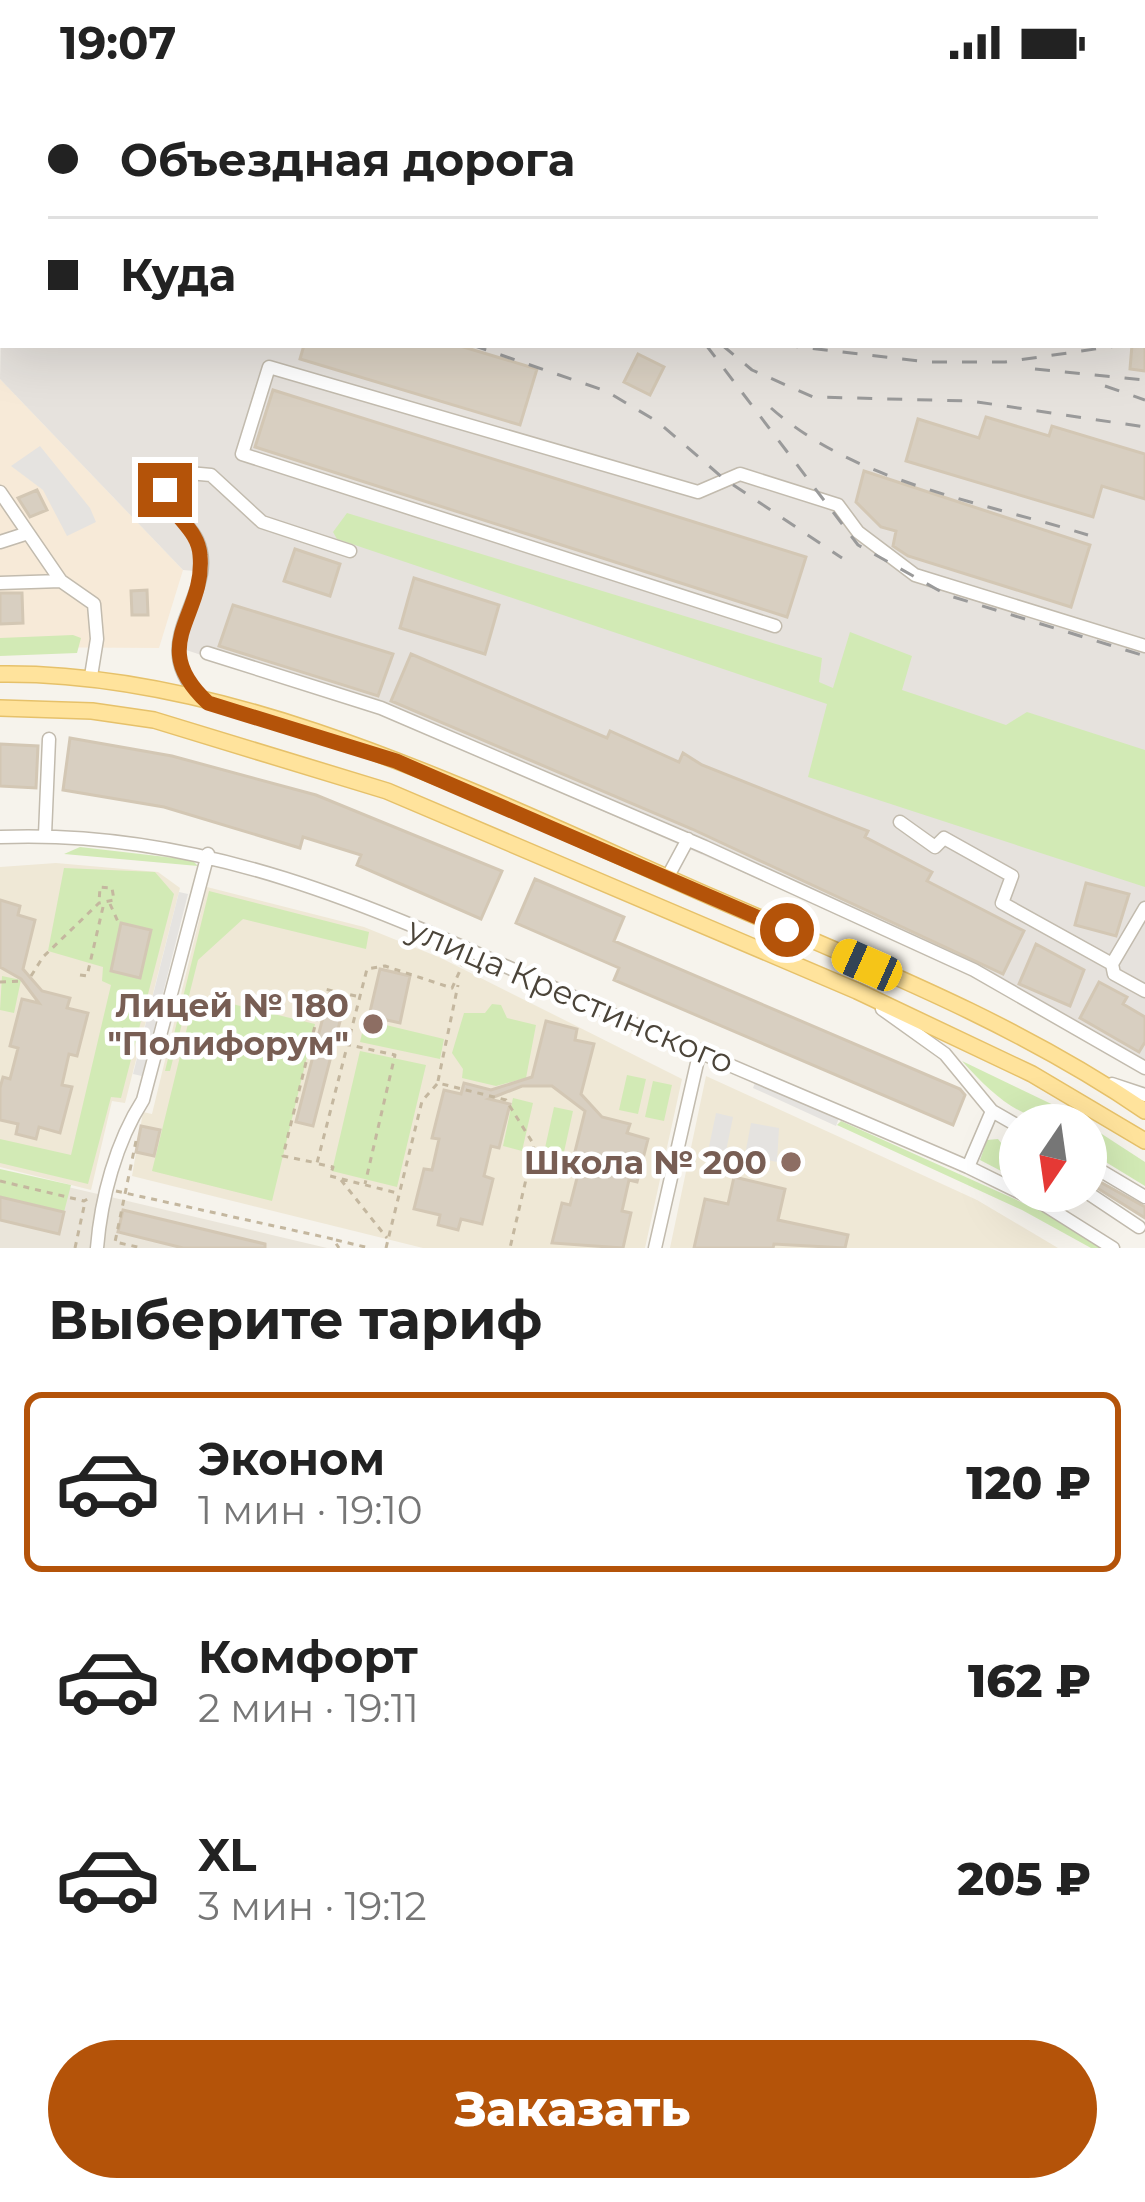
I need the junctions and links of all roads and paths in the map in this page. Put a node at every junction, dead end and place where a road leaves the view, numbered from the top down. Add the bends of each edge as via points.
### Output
1 (0, 492) edge
2 (28, 533) junction
3 (0, 542) edge
4 (350, 551) dead end
5 (61, 581) junction
6 (0, 583) edge
7 (776, 626) dead end
8 (1145, 646) edge
9 (207, 653) dead end
10 (0, 674) edge
11 (91, 676) junction
12 (208, 703) junction
13 (0, 708) edge
14 (49, 739) dead end
15 (900, 822) dead end
16 (44, 835) junction
17 (0, 836) edge
18 (688, 839) junction
19 (208, 854) junction
20 (668, 878) junction
21 (104, 904) junction
22 (1145, 908) edge
23 (119, 923) dead end
24 (463, 964) dead end
25 (1112, 964) junction
26 (80, 975) dead end
27 (31, 976) dead end
28 (22, 981) dead end
29 (0, 982) edge
30 (458, 984) junction
31 (856, 991) junction
32 (1145, 992) edge
33 (356, 996) junction
34 (345, 1044) junction
35 (700, 1050) junction
36 (1145, 1068) edge
37 (1101, 1080) junction
38 (437, 1083) junction
39 (1145, 1095) edge
40 (992, 1111) junction
41 (1145, 1111) edge
42 (999, 1115) edge
43 (1145, 1141) edge
44 (317, 1163) junction
45 (968, 1167) junction
46 (1107, 1174) edge
47 (340, 1178) junction
48 (0, 1181) edge
49 (365, 1184) junction
50 (108, 1189) junction
51 (126, 1193) junction
52 (399, 1193) junction
53 (1145, 1197) edge
54 (86, 1200) junction
55 (1107, 1206) edge
56 (1139, 1227) dead end
57 (333, 1239) junction
58 (388, 1239) junction
59 (120, 1245) edge
60 (75, 1248) edge
61 (97, 1248) edge
62 (142, 1248) edge
63 (339, 1248) edge
64 (369, 1248) edge
65 (386, 1248) edge
66 (510, 1248) edge
67 (655, 1248) edge
68 (1113, 1248) edge

1 - 2 street
2 - 3 street
2 - 5 street
4 - 12 street via 262,523 211,475 178,472 169,479 167,504 200,550 178,655 184,681
5 - 6 street
5 - 11 street via 94,604
7 - 8 street via 242,454 269,367 698,492 740,474 838,505 858,532 915,575
9 - 18 street via 381,708
10 - 11 main road
11 - 12 main road
12 - 20 main road via 396,761
13 - 31 main road via 120,714 323,767
14 - 16 street
15 - 25 street via 934,847 944,838 1012,876 1002,903
16 - 17 street, улица Крестинского
16 - 19 street, улица Крестинского
18 - 20 street
18 - 36 street via 974,970
19 - 35 street, улица Крестинского via 456,942
19 - 50 street via 143,1100 126,1126
20 - 37 main road via 966,1008
21 - 23 path
21 - 26 path via 87,976
21 - 27 path
22 - 25 street
24 - 30 path
25 - 32 street via 1114,974
28 - 29 path
30 - 33 path via 385,966 367,969
30 - 38 path
31 - 40 street via 945,1054
31 - 43 main road via 1032,1074
33 - 34 path
33 - 44 path via 324,989 283,1156
34 - 44 path
34 - 49 path via 395,1055
35 - 45 street, улица Крестинского
35 - 67 street
37 - 39 street
37 - 41 main road
38 - 52 path via 422,1101
38 - 66 path via 506,1100 534,1145
40 - 42 street
40 - 45 street
44 - 47 path
45 - 68 street, улица Крестинского
46 - 53 street
47 - 49 path
47 - 58 path
48 - 54 path
49 - 52 path
50 - 51 path
50 - 54 path
50 - 61 street
51 - 57 path
51 - 59 path
52 - 58 path
54 - 60 path
55 - 56 street
57 - 63 path
57 - 64 path
58 - 65 path
59 - 62 path

